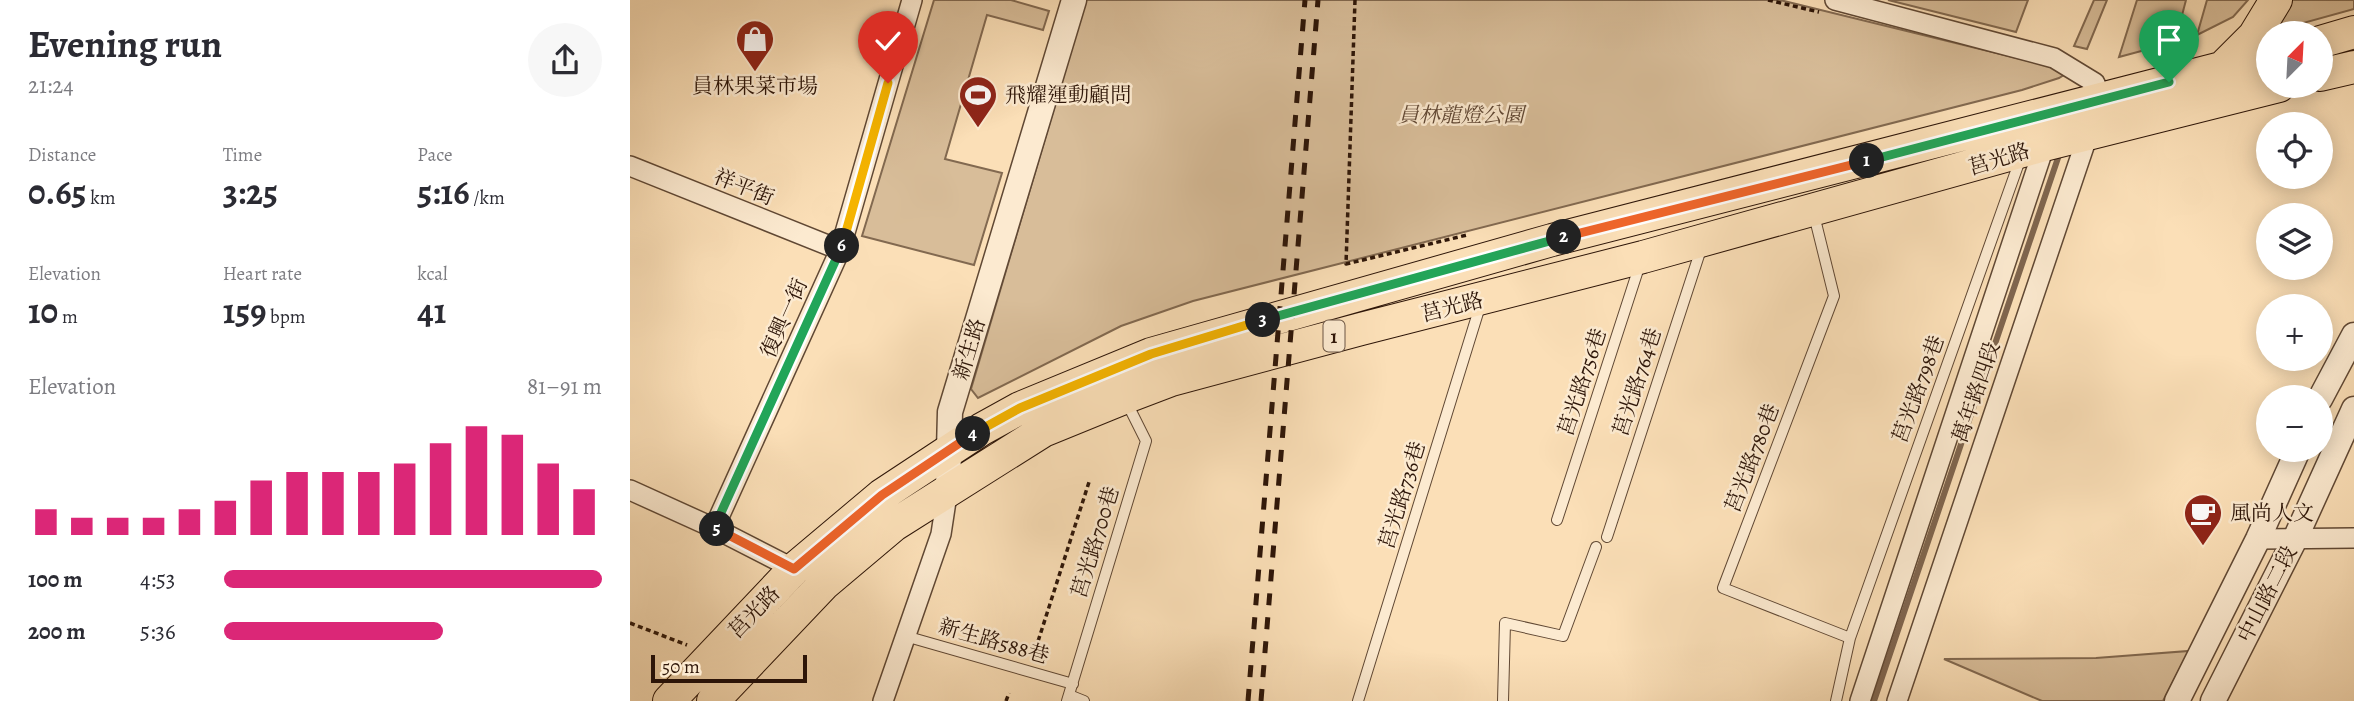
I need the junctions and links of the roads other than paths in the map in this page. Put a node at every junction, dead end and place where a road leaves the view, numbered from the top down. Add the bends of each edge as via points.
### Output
1 (912, 0) edge
2 (1074, 0) edge
3 (1835, 0) edge
4 (2276, 0) edge
5 (2354, 32) edge
6 (2333, 38) edge
7 (2256, 60) edge
8 (2354, 66) edge
9 (2220, 70) junction
10 (2333, 72) edge
11 (2256, 92) edge
12 (2100, 99) junction
13 (2054, 113) junction
14 (2087, 135) junction
15 (2033, 149) junction
16 (630, 166) edge
17 (1813, 211) junction
18 (1704, 239) junction
19 (841, 250) junction
20 (1643, 257) junction
21 (1483, 300) junction
22 (2354, 335) edge
23 (2328, 385) edge
24 (1124, 397) junction
25 (2354, 410) edge
26 (948, 451) junction
27 (2293, 462) edge
28 (948, 488) junction
29 (630, 490) edge
30 (1557, 520) dead end
31 (714, 528) junction
32 (1607, 537) dead end
33 (2354, 538) edge
34 (2258, 539) junction
35 (2295, 539) junction
36 (1596, 547) dead end
37 (794, 569) junction
38 (905, 636) junction
39 (1850, 638) junction
40 (1073, 684) junction
41 (1068, 698) edge
42 (669, 701) edge
43 (712, 701) edge
44 (883, 701) edge
45 (1084, 701) edge
46 (1358, 701) edge
47 (1503, 701) edge
48 (1836, 701) edge
49 (1860, 701) edge
50 (1898, 701) edge
51 (2176, 701) edge
52 (2213, 701) edge

1 - 19 street, 復興一街
2 - 26 street, 新生路 via 950,412
3 - 12 street via 2054,58 2095,83
4 - 9 main road via 2254,36
5 - 6 main road
7 - 9 main road, 莒光路 / 1
8 - 10 main road
9 - 12 main road, 莒光路 / 1
11 - 14 main road, 莒光路 / 1
12 - 13 main road, 莒光路 / 1
12 - 14 street, 萬年路四段
13 - 15 street, 萬年路四段
13 - 26 main road, 莒光路 / 1 via 1552,240 1255,322 1151,354 1020,408
14 - 15 main road, 莒光路 / 1
14 - 50 street, 萬年路四段
15 - 17 main road, 莒光路 / 1
15 - 39 lane, 莒光路798巷
15 - 49 street, 萬年路四段
16 - 19 street, 祥平街
17 - 18 main road, 莒光路 / 1
17 - 39 lane, 莒光路780巷 via 1834,296 1723,588
18 - 20 main road, 莒光路 / 1
18 - 32 lane, 莒光路764巷
19 - 31 street, 復興一街
20 - 21 main road, 莒光路 / 1
20 - 30 lane, 莒光路756巷
21 - 24 main road, 莒光路 / 1 via 1183,377
21 - 46 lane, 莒光路736巷
22 - 23 street
24 - 28 main road, 莒光路 / 1 via 1043,431
24 - 40 lane, 莒光路700巷 via 1146,441
25 - 35 street, 中山路二段
26 - 28 street, 新生路
26 - 37 main road, 莒光路 / 1 via 882,495
27 - 34 street, 中山路二段
28 - 38 street, 新生路 via 941,534
28 - 43 main road, 莒光路 / 1 via 894,525 824,584
29 - 31 street
31 - 37 street
33 - 35 street
34 - 35 street
34 - 51 street, 中山路二段
35 - 52 street, 中山路二段
36 - 47 lane via 1563,636 1505,623
37 - 42 main road, 莒光路 / 1
38 - 40 lane, 新生路588巷
38 - 44 street, 新生路
39 - 48 lane, 莒光路798巷
40 - 41 lane, 莒光路700巷
41 - 45 lane

